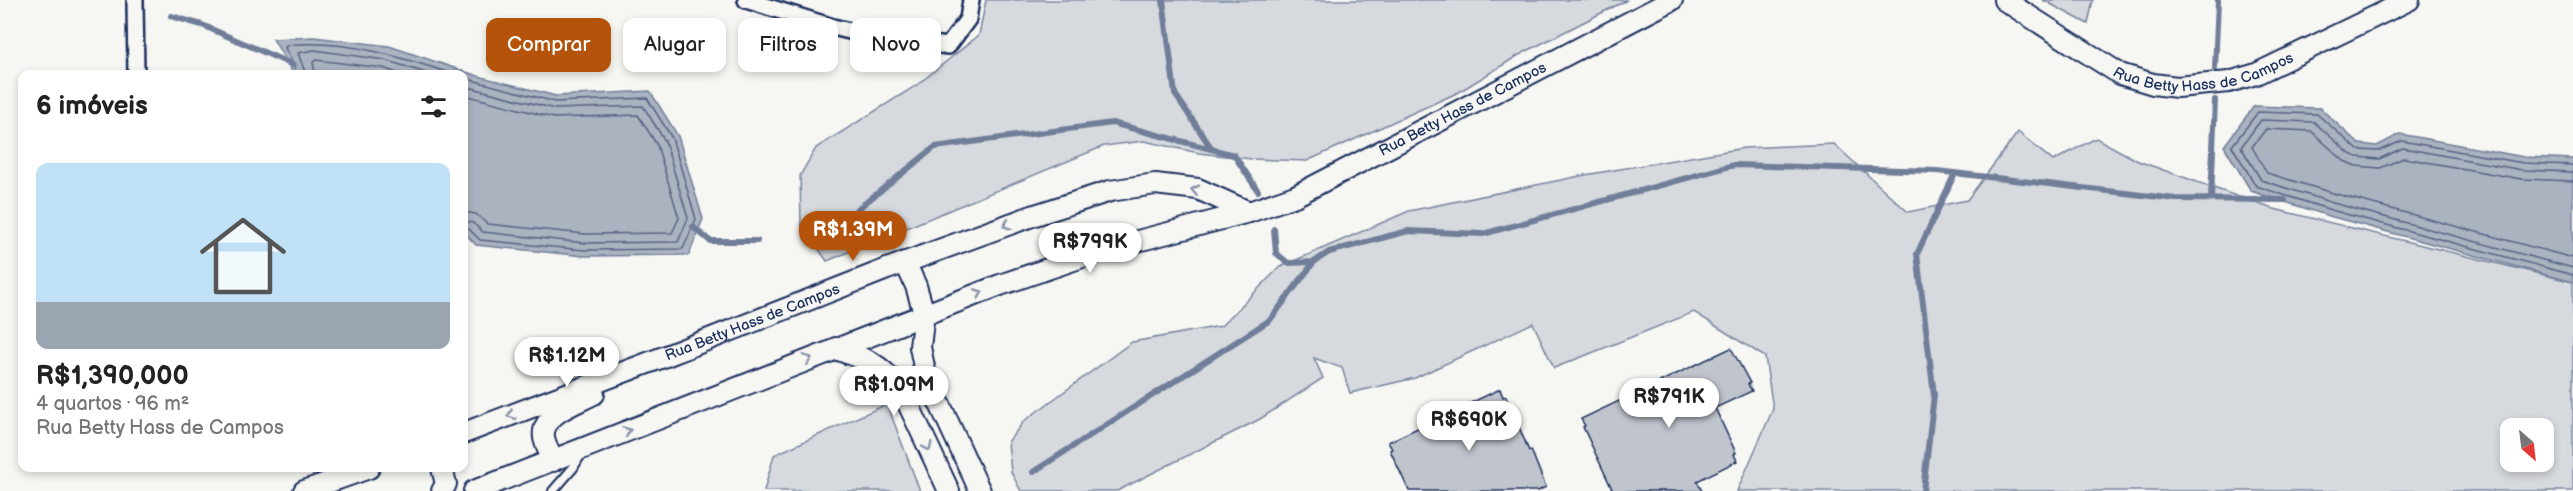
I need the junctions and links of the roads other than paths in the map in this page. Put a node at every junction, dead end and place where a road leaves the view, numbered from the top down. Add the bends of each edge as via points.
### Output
1 (135, 0) edge
2 (746, 0) edge
3 (971, 0) edge
4 (1672, 0) edge
5 (2004, 0) edge
6 (2409, 0) edge
7 (784, 6) edge
8 (136, 70) edge
9 (1249, 212) junction
10 (905, 262) junction
11 (924, 313) junction
12 (836, 348) junction
13 (666, 356) junction
14 (468, 431) edge
15 (584, 448) junction
16 (553, 461) junction
17 (358, 472) edge
18 (443, 472) edge
19 (304, 491) edge
20 (442, 491) edge
21 (474, 491) edge
22 (553, 491) edge
23 (949, 491) edge
24 (980, 491) edge

1 - 8 street
2 - 7 street
3 - 7 street via 968,19 948,46 874,37
4 - 9 street, Rua Betty Hass de Campos via 1361,163 1295,196
5 - 6 street, Rua Betty Hass de Campos via 2120,74 2177,87 2229,82 2256,74
9 -> 10 street, Rua Betty Hass de Campos via 1198,189 1155,184 1110,191
11 -> 9 street, Rua Betty Hass de Campos via 1103,250
10 - 11 street
10 - 13 street, Rua Betty Hass de Campos
11 - 12 street, Rua Betty Hass de Campos
11 - 24 street via 920,346 925,372
15 -> 12 street, Rua Betty Hass de Campos
12 -> 23 street via 873,363 896,382
13 -> 14 street, Rua Betty Hass de Campos
13 - 16 street via 551,417 544,438
15 - 16 street, Rua Betty Hass de Campos
15 - 22 lane
16 - 21 street, Rua Betty Hass de Campos
17 - 19 street
18 - 20 street via 446,484

